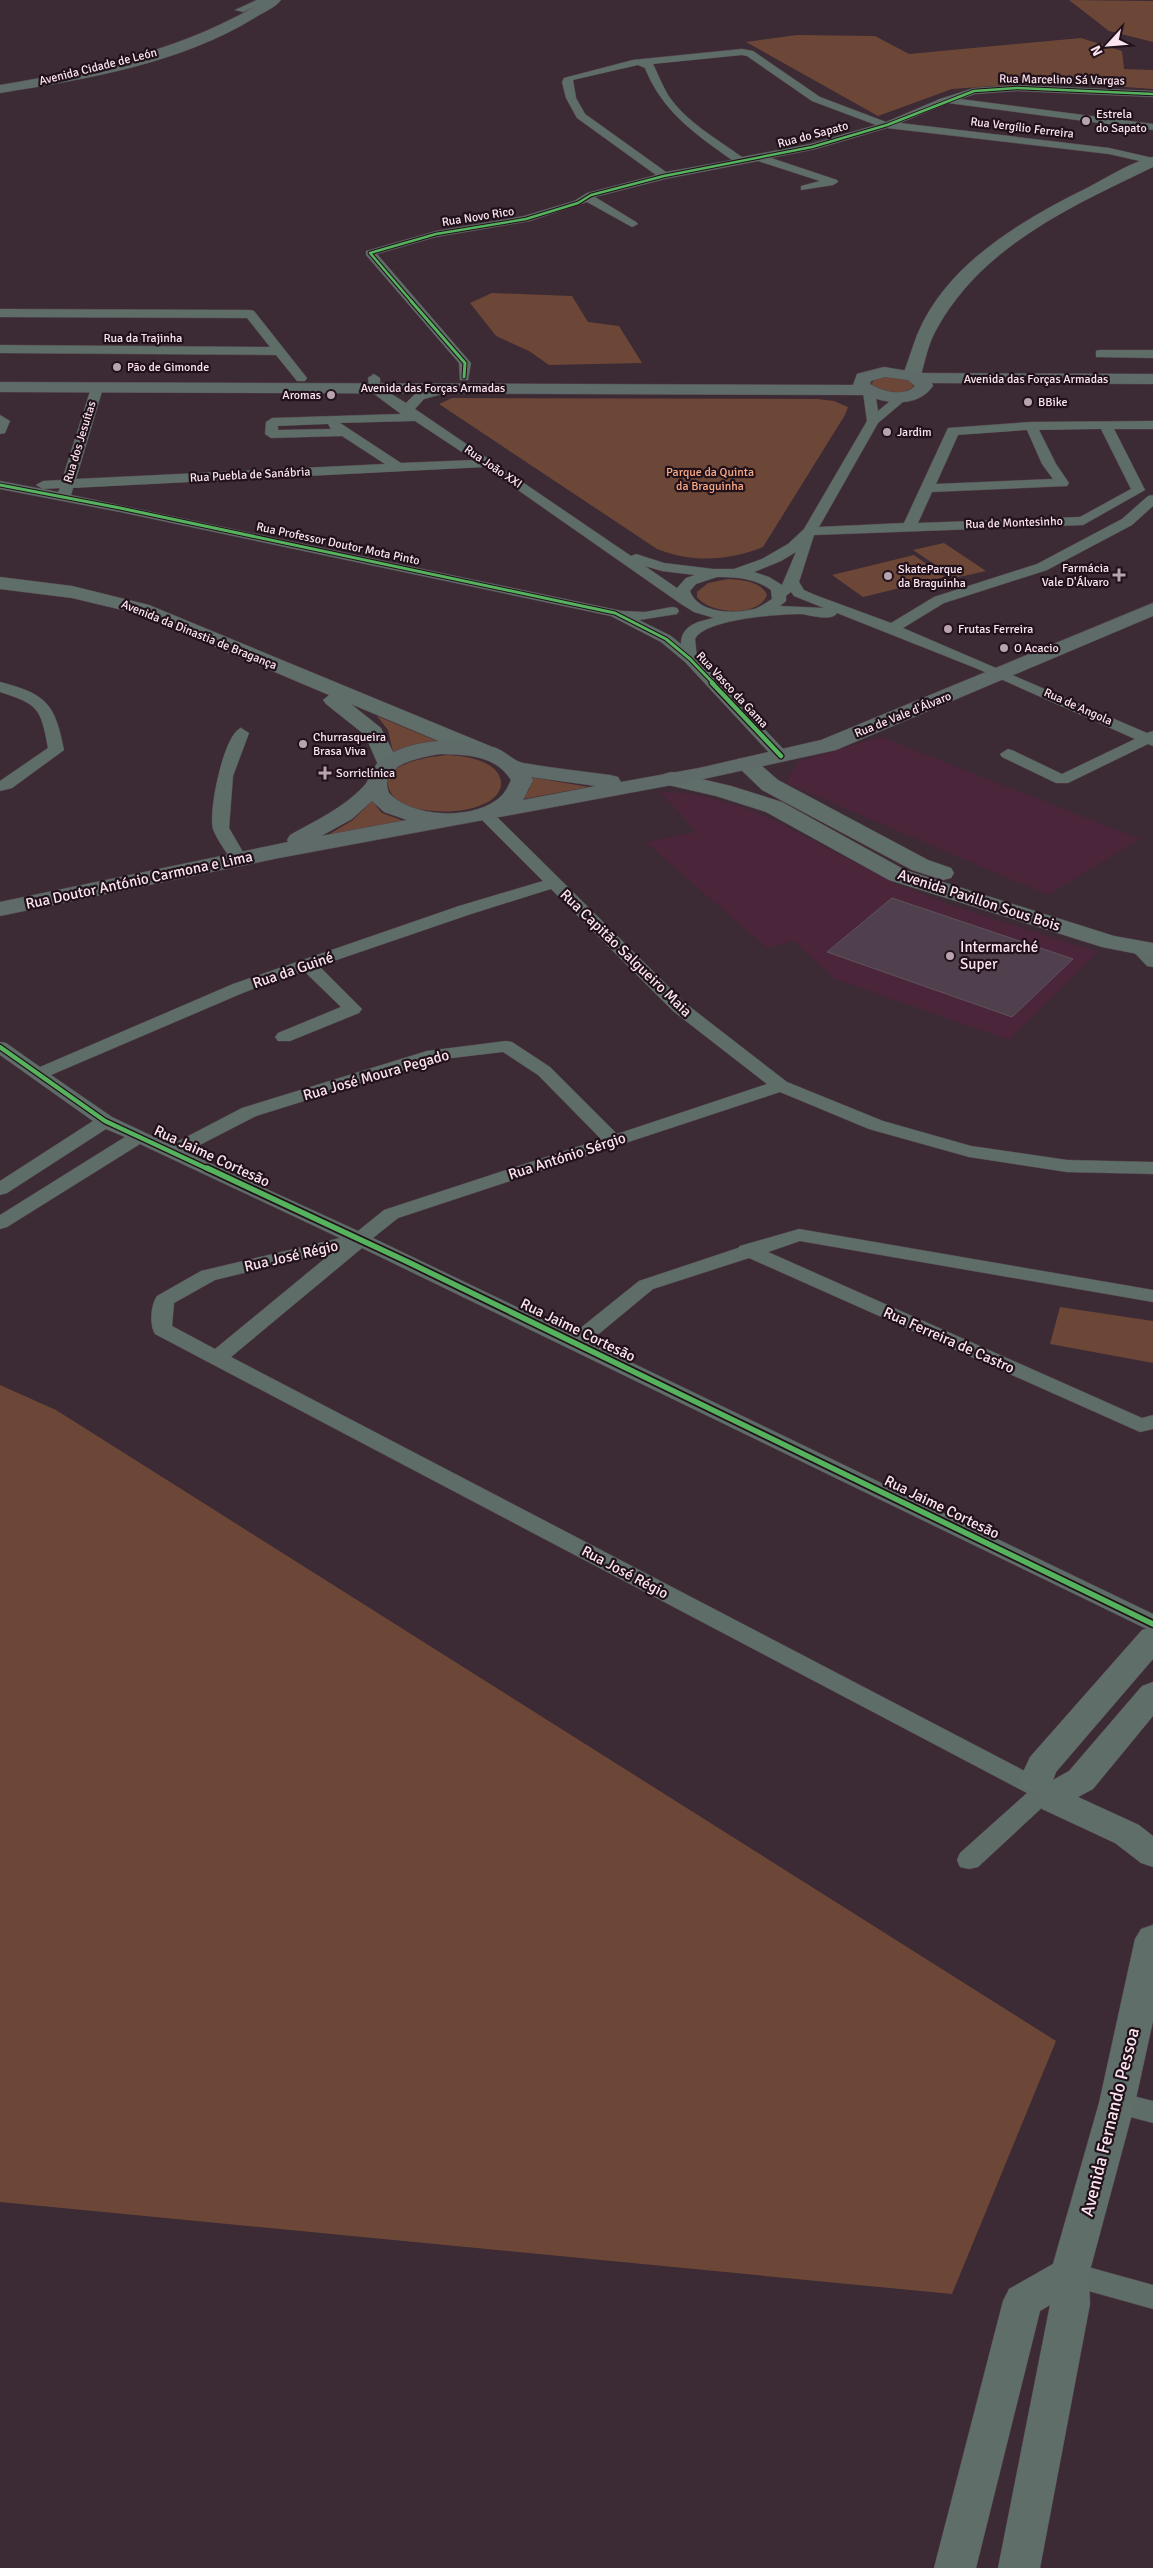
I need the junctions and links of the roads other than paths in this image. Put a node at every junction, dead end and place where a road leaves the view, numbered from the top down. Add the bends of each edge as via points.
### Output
1 (254, 0) edge
2 (272, 1) edge
3 (240, 10) junction
4 (642, 64) junction
5 (2, 87) edge
6 (1153, 94) edge
7 (944, 101) junction
8 (887, 125) junction
9 (1153, 127) edge
10 (760, 158) junction
11 (1153, 161) edge
12 (742, 162) junction
13 (664, 176) junction
14 (805, 188) dead end
15 (587, 197) junction
16 (632, 224) dead end
17 (0, 313) edge
18 (0, 337) edge
19 (189, 338) dead end
20 (249, 338) dead end
21 (269, 338) junction
22 (918, 348) junction
23 (0, 349) edge
24 (280, 351) junction
25 (1100, 354) dead end
26 (1153, 354) edge
27 (884, 372) junction
28 (0, 377) edge
29 (302, 378) junction
30 (1153, 379) edge
31 (457, 381) junction
32 (918, 381) junction
33 (374, 383) junction
34 (0, 387) edge
35 (866, 387) junction
36 (97, 388) junction
37 (1153, 390) edge
38 (904, 396) junction
39 (411, 414) junction
40 (0, 419) edge
41 (328, 420) junction
42 (873, 420) junction
43 (1105, 424) junction
44 (1153, 425) edge
45 (1031, 426) junction
46 (0, 430) edge
47 (345, 432) junction
48 (488, 463) junction
49 (398, 467) junction
50 (6, 486) edge
51 (927, 488) junction
52 (66, 490) junction
53 (1153, 499) edge
54 (909, 527) junction
55 (810, 531) junction
56 (619, 554) junction
57 (735, 573) junction
58 (715, 574) junction
59 (792, 582) junction
60 (0, 583) edge
61 (780, 595) junction
62 (685, 601) junction
63 (1153, 609) edge
64 (672, 611) junction
65 (765, 611) junction
66 (614, 613) junction
67 (741, 616) junction
68 (887, 625) junction
69 (704, 626) junction
70 (666, 633) junction
71 (690, 659) junction
72 (1003, 673) junction
73 (307, 679) junction
74 (0, 687) edge
75 (241, 733) dead end
76 (1151, 738) edge
77 (482, 751) junction
78 (1008, 754) dead end
79 (781, 756) junction
80 (388, 764) junction
81 (746, 764) junction
82 (516, 768) junction
83 (672, 779) junction
84 (642, 784) junction
85 (0, 786) edge
86 (375, 788) junction
87 (488, 813) junction
88 (446, 819) junction
89 (279, 851) junction
90 (239, 859) junction
91 (554, 883) junction
92 (0, 909) edge
93 (1149, 948) edge
94 (308, 965) junction
95 (284, 1037) dead end
96 (0, 1047) edge
97 (38, 1074) junction
98 (781, 1086) junction
99 (105, 1121) junction
100 (139, 1136) junction
101 (614, 1141) junction
102 (173, 1152) junction
103 (1153, 1168) edge
104 (0, 1188) edge
105 (0, 1223) edge
106 (360, 1239) junction
107 (747, 1250) junction
108 (1153, 1296) edge
109 (575, 1343) junction
110 (217, 1358) junction
111 (1153, 1422) edge
112 (1153, 1624) edge
113 (1153, 1638) edge
114 (1153, 1694) edge
115 (1045, 1791) junction
116 (1153, 1854) edge
117 (969, 1860) dead end
118 (1153, 1939) edge
119 (1117, 2103) junction
120 (1153, 2112) edge
121 (1070, 2274) junction
122 (1153, 2297) edge
123 (956, 2568) edge
124 (1019, 2568) edge

1 - 3 main road, Avenida Cidade de León
2 - 3 street
2 - 5 main road, Avenida Cidade de León via 230,26 165,51 86,73
3 - 5 main road, Avenida Cidade de León via 180,37 124,56
4 - 8 street via 750,53 816,98
4 - 12 street via 649,66 655,87 671,108
4 - 13 street via 576,75 567,82 581,116
6 - 7 street, Rua Marcelino Sá Vargas via 994,88
7 - 8 street, Rua Marcelino Sá Vargas
7 - 9 street
8 - 10 street, Rua do Sapato
8 - 11 street, Rua Vergílio Ferreira via 1033,142 1036,150 1081,156 1101,150
10 - 12 street, Rua do Sapato
10 - 14 street via 833,182
11 - 22 street via 1050,213 984,256 938,307
12 - 13 street, Rua Novo Rico
13 - 15 street, Rua Novo Rico
15 - 16 street
15 - 31 street, Rua Novo Rico via 578,203 526,219 436,234 370,253 465,363
17 - 21 street via 250,314
18 - 19 street, Rua da Trajinha
20 - 21 street
21 - 24 street
22 - 27 street
22 - 32 street
23 - 24 street, Rua da Trajinha
24 - 29 street
25 - 26 street
27 - 32 main road, Avenida das Forças Armadas
27 - 35 main road, Avenida das Forças Armadas
28 - 29 main road, Avenida das Forças Armadas
29 - 33 main road, Avenida das Forças Armadas
30 - 32 main road, Avenida das Forças Armadas
31 - 33 main road, Avenida das Forças Armadas
31 - 35 main road, Avenida das Forças Armadas
31 - 39 street via 420,396
32 - 37 main road, Avenida das Forças Armadas
32 - 38 main road, Avenida das Forças Armadas
33 - 36 main road, Avenida das Forças Armadas
33 - 39 street, Rua João XXI
34 - 36 main road, Avenida das Forças Armadas
35 - 38 main road, Avenida das Forças Armadas via 886,396
35 - 42 street
36 - 52 street, Rua dos Jesuítas
38 - 42 street
39 - 41 street
39 - 48 street, Rua João XXI
40 - 46 street via 4,421
41 - 47 street
41 - 47 street via 272,422 271,434
42 - 55 street
43 - 44 street
43 - 45 street
43 - 54 street, Rua de Montesinho via 1138,490 1083,521
45 - 51 street via 953,431
45 - 51 street via 1062,483
47 - 49 street
48 - 49 street, Rua Puebla de Sanábria
48 - 56 street, Rua João XXI
49 - 52 street, Rua Puebla de Sanábria
50 - 52 street, Rua Professor Doutor Mota Pinto
51 - 54 street
52 - 66 street, Rua Professor Doutor Mota Pinto
53 - 68 street via 1127,522 1042,567 940,600
54 - 55 street, Rua de Montesinho
55 - 57 street via 784,555
55 - 59 street
56 - 58 street, Rua João XXI via 662,567
56 - 62 street, Rua João XXI
57 - 58 street
57 - 61 street via 762,578 778,589
58 - 62 street via 702,576 685,586 682,592
59 - 61 street
59 - 68 street via 799,592 810,598
60 - 73 street, Avenida da Dinastia de Bragança via 72,591 142,609
61 - 65 street via 779,601
62 - 64 street
62 - 67 street, Rua João XXI via 711,614
63 - 72 main road, Rua de Vale d'Álvaro
64 - 66 street, Rua Professor Doutor Mota Pinto via 645,616
64 - 70 street
65 - 67 street
65 - 68 street via 816,611
66 - 70 street, Rua Professor Doutor Mota Pinto
67 - 69 street, Rua Vasco da Gama
68 - 72 street, Rua de Angola
69 - 70 street, Rua Professor Doutor Mota Pinto
69 - 71 street, Rua Vasco da Gama via 686,637
70 - 71 street, Rua Vasco da Gama
71 - 79 street, Rua Vasco da Gama
72 - 76 street, Rua de Angola
72 - 79 main road, Rua de Vale d'Álvaro via 828,745
73 - 77 street
73 - 80 street via 374,732
74 - 85 street via 34,698 51,722 56,750
75 - 90 street via 225,776 221,828
76 - 78 street via 1062,780
77 - 80 main road via 462,748 420,750
77 - 82 main road via 508,761
79 - 81 main road, Rua de Vale d'Álvaro
80 - 86 main road via 377,775
81 - 83 main road, Rua de Vale d'Álvaro
81 - 93 street, Avenida Pavillon Sous Bois via 770,785 920,865 1046,908
82 - 84 main road
82 - 87 main road via 522,780 520,792 509,803
83 - 84 main road, Rua de Vale d'Álvaro
83 - 93 street, Avenida Pavillon Sous Bois via 774,807 897,875 1110,942
84 - 87 main road
86 - 88 main road via 380,798 406,813
86 - 89 main road, Rua Doutor António Carmona e Lima via 344,814
87 - 88 main road
87 - 91 street, Rua Capitão Salgueiro Maia
88 - 89 main road, Rua Doutor António Carmona e Lima
89 - 90 main road, Rua Doutor António Carmona e Lima
90 - 92 main road, Rua Doutor António Carmona e Lima
91 - 94 street, Rua da Guiné via 465,910
91 - 98 street, Rua Capitão Salgueiro Maia via 679,1007
94 - 95 street via 353,1010
94 - 97 street, Rua da Guiné via 240,988
96 - 97 street, Rua Jaime Cortesão
97 - 99 street, Rua Jaime Cortesão
98 - 101 street, Rua António Sérgio
98 - 103 street, Rua Capitão Salgueiro Maia via 876,1125 969,1151 1067,1166
99 - 100 street, Rua Jaime Cortesão
99 - 104 street
100 - 102 street, Rua Jaime Cortesão
100 - 105 street
101 - 102 street, Rua José Moura Pegado via 544,1071 506,1046 434,1055 250,1112
101 - 106 street, Rua António Sérgio via 392,1214
102 - 106 street, Rua Jaime Cortesão
106 - 109 street, Rua Jaime Cortesão
106 - 110 street, Rua José Régio
106 - 110 street, Rua José Régio via 208,1275 164,1300 162,1329
107 - 108 street via 799,1235
107 - 109 street via 646,1285
107 - 111 street, Rua Ferreira de Castro via 1140,1425
109 - 112 street, Rua Jaime Cortesão
110 - 115 street, Rua José Régio
113 - 115 street via 1042,1766
114 - 115 street via 1081,1780
115 - 116 street via 1127,1834
115 - 117 street
118 - 119 street, Avenida Fernando Pessoa
119 - 120 street
119 - 121 street, Avenida Fernando Pessoa
121 - 122 street
121 - 123 street via 1023,2301
121 - 124 street, Avenida Fernando Pessoa via 1070,2304

